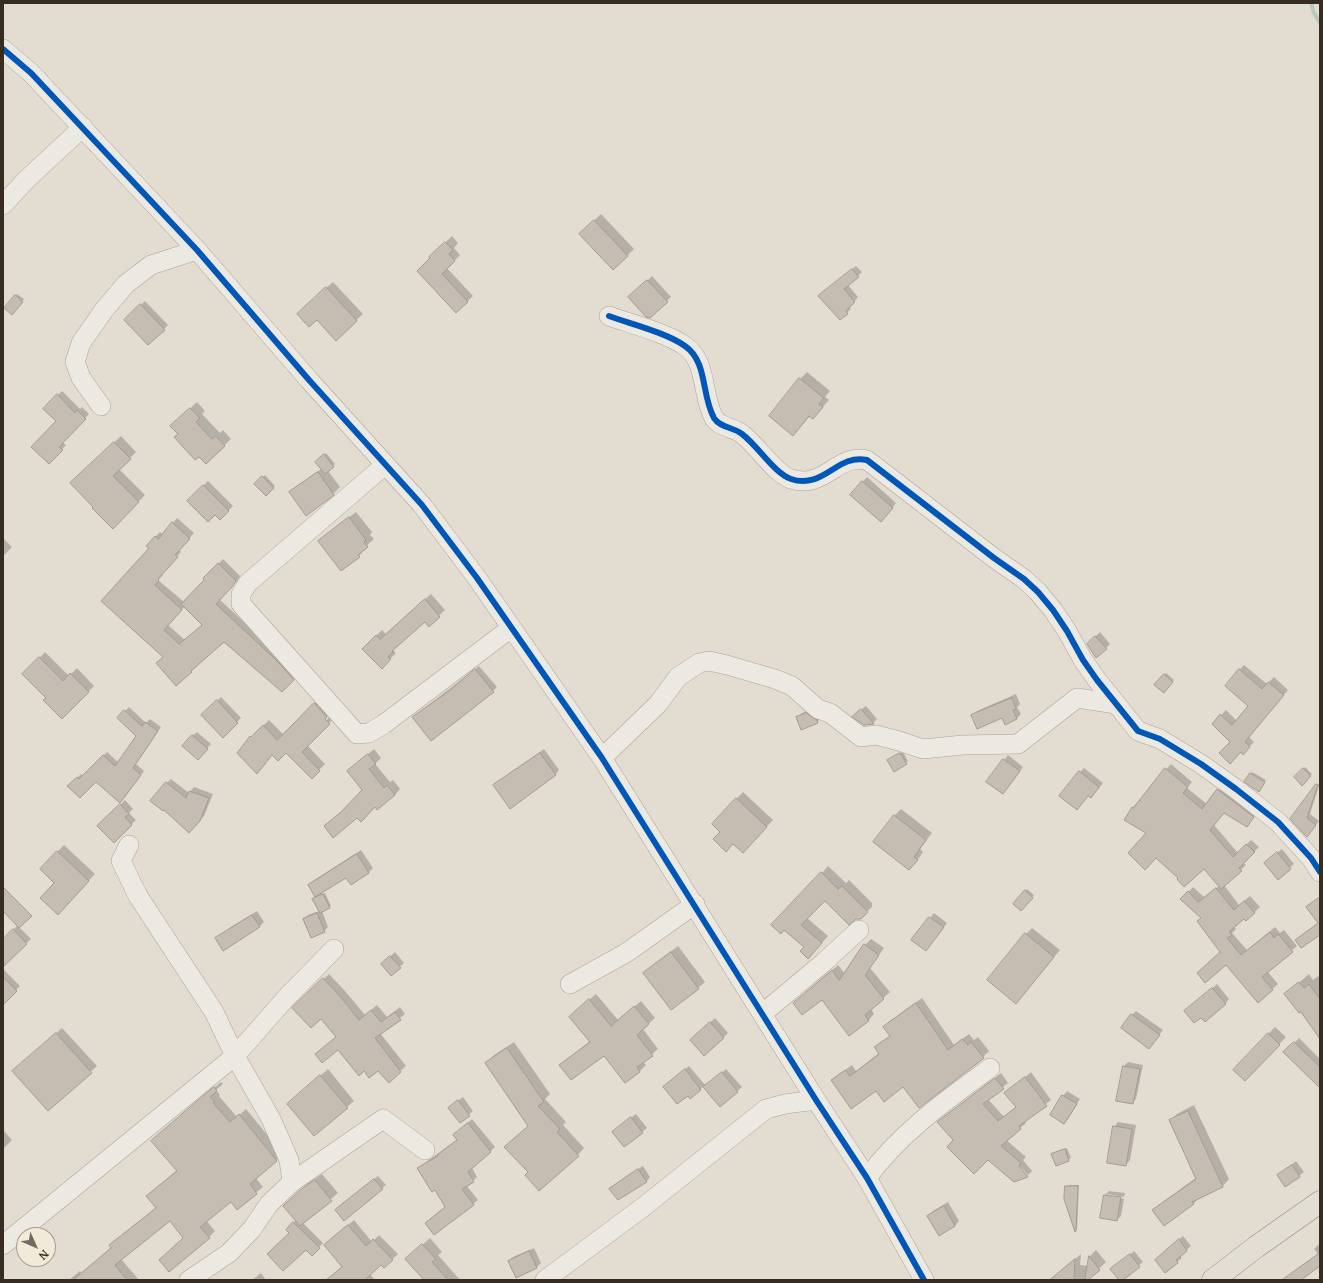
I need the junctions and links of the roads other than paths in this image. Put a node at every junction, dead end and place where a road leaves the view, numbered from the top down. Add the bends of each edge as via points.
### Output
1 (3, 49) edge
2 (82, 127) junction
3 (3, 205) edge
4 (197, 250) junction
5 (609, 316) dead end
6 (101, 406) dead end
7 (385, 465) junction
8 (511, 628) junction
9 (1116, 704) junction
10 (602, 758) junction
11 (129, 845) dead end
12 (1320, 872) edge
13 (694, 904) junction
14 (860, 930) dead end
15 (334, 949) dead end
16 (570, 984) dead end
17 (762, 1014) junction
18 (235, 1056) junction
19 (990, 1068) dead end
20 (816, 1100) junction
21 (425, 1150) dead end
22 (867, 1178) junction
23 (292, 1182) junction
24 (1320, 1202) edge
25 (3, 1245) edge
26 (189, 1280) edge
27 (545, 1280) edge
28 (924, 1280) edge
29 (1213, 1280) edge

1 - 2 street via 31,73
2 - 3 street
2 - 4 street
4 - 6 street via 151,265 126,284 81,343 75,362 81,378
4 - 7 street
5 - 9 street via 666,336 686,346 698,361 715,420 741,432 780,473 790,479 804,482 826,475 846,460 867,460 1024,579 1053,610 1083,660
7 - 8 street via 422,505
7 - 8 street via 248,583 241,594 241,604 357,734 369,733 384,724
8 - 10 street
9 - 10 street via 1077,698 1018,744 963,744 923,749 876,735 861,737 830,713 818,709 792,686 709,661 698,663 678,677 658,704
9 - 12 street via 1138,731 1160,739 1200,764 1278,822
10 - 13 street
11 - 18 street via 120,861 138,896 214,1012
13 - 16 street via 626,953
13 - 17 street
14 - 17 street
15 - 18 street
17 - 20 street
18 - 23 street via 271,1119 289,1160
18 - 25 street
19 - 22 street via 912,1128
20 - 22 street
20 - 27 street via 766,1109 642,1208
21 - 23 street via 383,1119
22 - 28 street
23 - 26 street via 269,1204 252,1229 229,1253
24 - 29 main road

